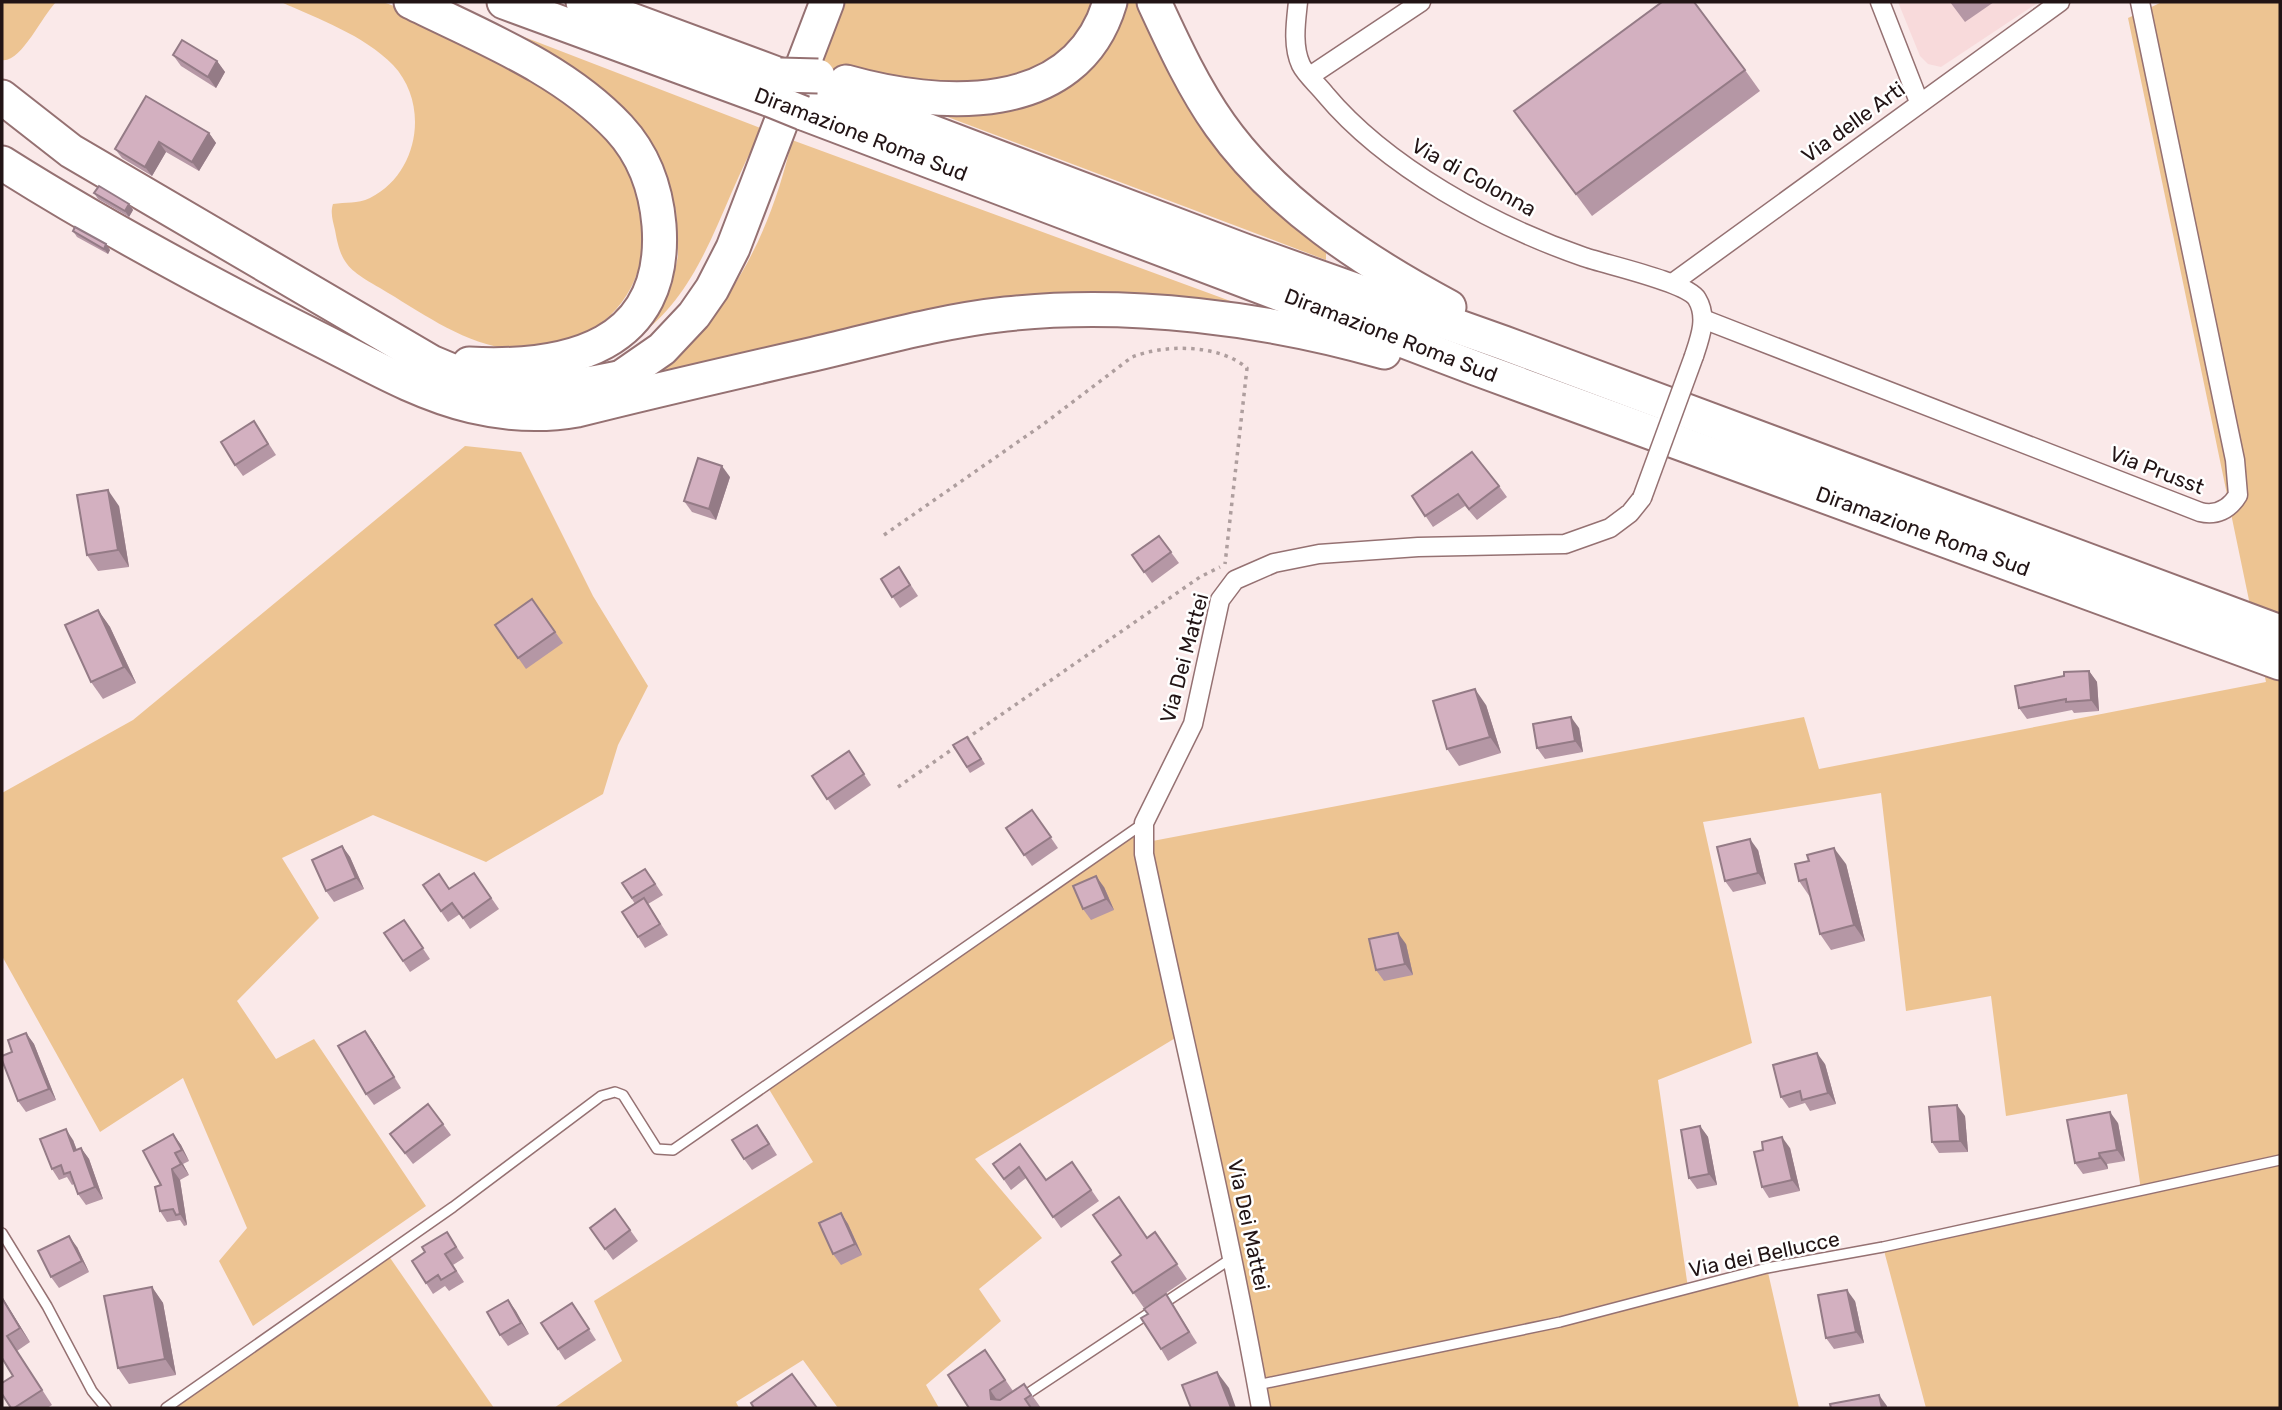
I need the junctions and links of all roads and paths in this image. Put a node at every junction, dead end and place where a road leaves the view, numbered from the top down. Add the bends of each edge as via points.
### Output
1 (411, 2) edge
2 (504, 2) edge
3 (583, 2) edge
4 (827, 2) edge
5 (1110, 2) edge
6 (1154, 2) edge
7 (1298, 2) edge
8 (1421, 2) edge
9 (1880, 2) edge
10 (2060, 2) edge
11 (2140, 2) edge
12 (1310, 76) junction
13 (776, 88) junction
14 (811, 92) junction
15 (2, 97) edge
16 (1919, 102) junction
17 (2, 163) edge
18 (1674, 282) junction
19 (1703, 319) junction
20 (1504, 343) junction
21 (431, 362) junction
22 (1475, 368) junction
23 (618, 378) junction
24 (577, 410) junction
25 (884, 535) dead end
26 (1225, 565) junction
27 (1235, 580) junction
28 (2280, 632) edge
29 (2280, 663) edge
30 (898, 787) dead end
31 (1144, 823) junction
32 (2280, 1160) edge
33 (2, 1233) edge
34 (1234, 1256) junction
35 (1257, 1385) junction
36 (106, 1408) edge
37 (166, 1408) edge
38 (1006, 1408) edge
39 (1261, 1408) edge

1 - 21 highway via 546,71 613,121 648,173 660,246 658,268 645,300 623,328 590,350 539,363
2 - 13 highway, Diramazione Roma Sud
3 - 13 highway, Diramazione Roma Sud
4 - 23 highway via 733,248 712,289 662,349
5 - 14 highway via 1092,42 1070,64 1036,85 1009,94 972,100
6 - 20 highway via 1219,124 1258,170 1358,252
7 - 12 street, Via di Colonna via 1295,30 1301,65
8 - 12 street
9 - 16 street
10 - 16 street, Via delle Arti
11 - 19 street, Via Prusst via 2237,469 2238,495 2225,509 2200,512
12 - 18 street, Via di Colonna via 1341,113 1386,153 1500,223 1582,257
13 - 14 highway, Diramazione Roma Sud, bridge
14 - 20 highway, Diramazione Roma Sud
14 - 22 highway, Diramazione Roma Sud
15 - 21 highway via 71,151
16 - 18 street, Via delle Arti
17 - 24 highway via 210,284 405,383 498,411 539,414
18 - 19 street via 1697,298
19 - 27 street, Via Dei Mattei, bridge via 1642,498 1611,528 1565,544 1319,554 1274,563
20 - 28 highway, Diramazione Roma Sud
21 - 23 highway via 476,380 513,387 549,389
22 - 24 highway via 1433,364 1296,331 1221,320 1117,311 1036,312 926,327
22 - 29 highway, Diramazione Roma Sud
23 - 24 highway
25 - 26 path via 1132,357 1173,348 1217,353 1247,368
26 - 27 path
26 - 30 path via 1200,577
27 - 31 street, Via Dei Mattei via 1220,600 1193,724
31 - 34 street, Via Dei Mattei via 1144,854
31 - 37 lane via 673,1150 657,1149 623,1095 601,1096 453,1207
32 - 35 lane, Via dei Bellucce via 1767,1268 1560,1322
33 - 36 lane
34 - 35 street, Via Dei Mattei
34 - 38 lane
35 - 39 street, Via Dei Mattei

